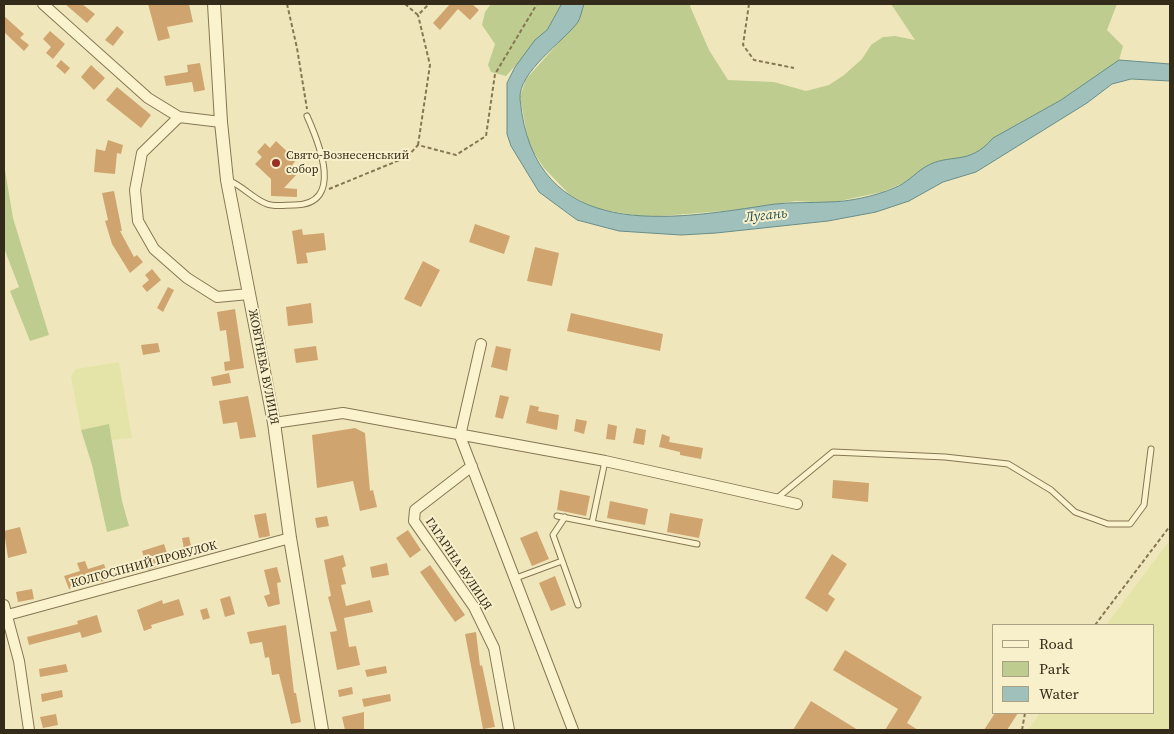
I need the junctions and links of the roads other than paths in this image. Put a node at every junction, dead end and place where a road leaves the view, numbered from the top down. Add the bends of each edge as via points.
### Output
1 (43, 4) edge
2 (214, 4) edge
3 (308, 116) road end
4 (179, 117) junction
5 (221, 122) junction
6 (228, 180) junction
7 (249, 294) junction
8 (481, 344) dead end
9 (274, 423) junction
10 (460, 436) junction
11 (1151, 449) dead end
12 (605, 461) junction
13 (472, 466) junction
14 (776, 499) junction
15 (797, 504) dead end
16 (557, 516) dead end
17 (564, 518) junction
18 (592, 523) junction
19 (290, 538) junction
20 (697, 544) dead end
21 (562, 562) junction
22 (516, 578) junction
23 (578, 605) dead end
24 (5, 612) edge
25 (29, 730) edge
26 (322, 730) edge
27 (509, 730) edge
28 (573, 730) edge

1 - 4 street via 148,98
2 - 5 street, ЖОВТНЕВА ВУЛИЦЯ
3 - 6 lane via 320,146 325,181 322,192 305,205 268,204
4 - 5 street
4 - 7 street via 142,153 135,190 138,221 154,249 187,278 217,297
5 - 6 street, ЖОВТНЕВА ВУЛИЦЯ
6 - 7 street, ЖОВТНЕВА ВУЛИЦЯ
7 - 9 street, ЖОВТНЕВА ВУЛИЦЯ
8 - 10 street
9 - 10 street via 343,413
9 - 19 street, ЖОВТНЕВА ВУЛИЦЯ
10 - 12 street
10 - 13 street
11 - 14 lane via 1144,505 1130,524 1108,524 1075,512 1051,490 1008,464 945,457 833,452
12 - 14 street
12 - 18 lane
13 - 22 street
13 - 27 street, ГАГАРІНА ВУЛИЦЯ via 416,510 414,521 474,607 494,648
14 - 15 street
16 - 17 lane
17 - 18 lane
17 - 21 lane via 553,535
18 - 20 lane
19 - 24 street, КОЛГОСПНИЙ ПРОВУЛОК
19 - 26 street, ЖОВТНЕВА ВУЛИЦЯ
21 - 22 lane
21 - 23 lane
22 - 28 street
24 - 25 street via 19,661

